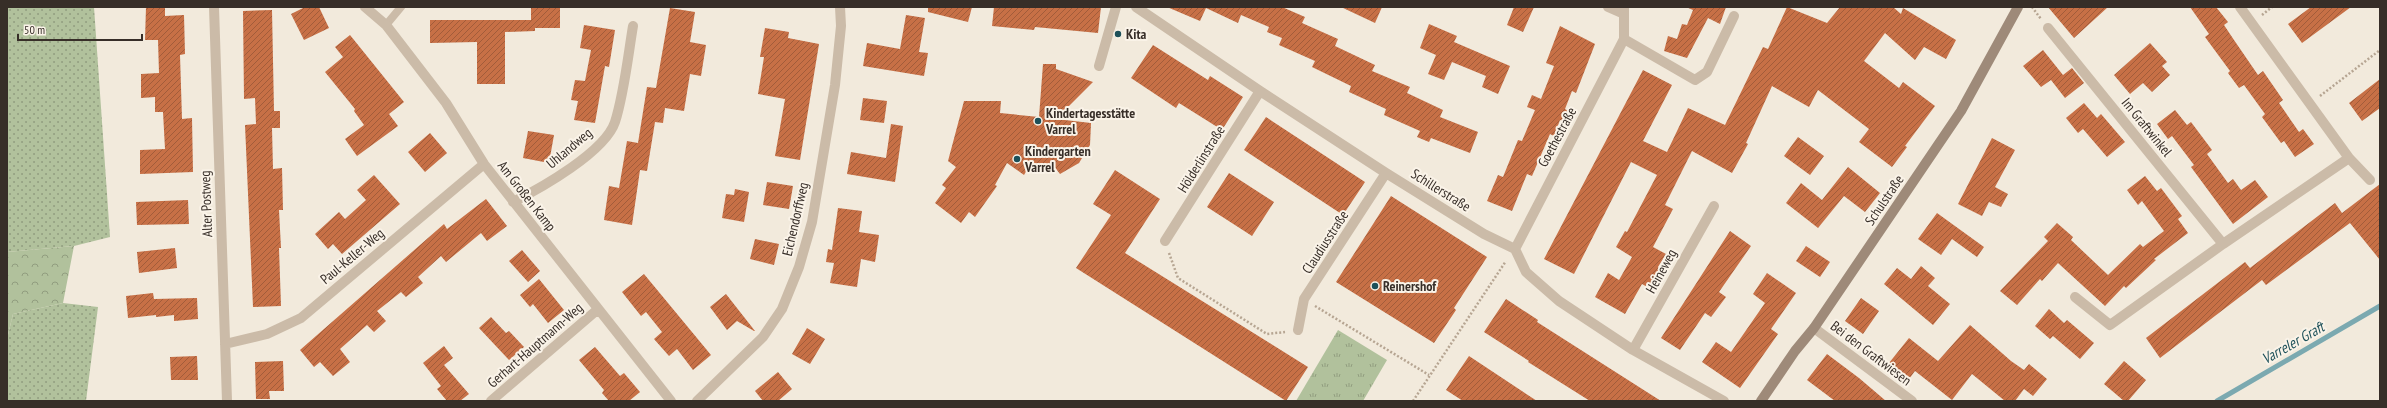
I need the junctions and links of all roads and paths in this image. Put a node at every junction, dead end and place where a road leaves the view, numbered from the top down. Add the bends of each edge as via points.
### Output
1 (214, 7) edge
2 (365, 7) edge
3 (401, 7) edge
4 (840, 7) edge
5 (1116, 7) edge
6 (1136, 7) edge
7 (1608, 7) edge
8 (2018, 7) edge
9 (2240, 7) edge
10 (1624, 10) edge
11 (1734, 16) dead end
12 (386, 25) junction
13 (633, 26) dead end
14 (2048, 28) dead end
15 (1624, 39) junction
16 (2380, 50) edge
17 (1099, 66) dead end
18 (1260, 91) junction
19 (2310, 104) junction
20 (2349, 158) junction
21 (484, 164) junction
22 (1386, 173) junction
23 (2370, 180) dead end
24 (513, 202) junction
25 (1714, 206) dead end
26 (1165, 241) joint
27 (2223, 244) junction
28 (1514, 249) junction
29 (2075, 297) dead end
30 (1304, 300) junction
31 (597, 310) junction
32 (1814, 328) junction
33 (1298, 330) joint
34 (225, 344) junction
35 (1633, 350) junction
36 (1429, 375) junction
37 (227, 401) edge
38 (491, 401) edge
39 (671, 401) edge
40 (696, 401) edge
41 (1413, 401) edge
42 (1724, 401) edge
43 (1761, 401) edge
44 (1912, 401) edge

1 - 34 street, Alter Postweg
2 - 12 street, Am Großen Kamp
3 - 12 lane
4 - 40 street, Eichendorffweg via 841,26 835,85 812,222 799,267 782,309 763,337
5 - 17 street
6 - 18 street, Schillerstraße
7 - 10 street
8 - 32 street, Schulstraße via 1961,111
9 - 19 street
10 - 15 street, Goethestraße
11 - 15 street via 1707,72 1695,80
12 - 21 street, Am Großen Kamp via 446,103
13 - 24 street, Uhlandweg via 615,123 599,144 580,162
14 - 27 street, Im Graftwinkel
15 - 28 street, Goethestraße
16 - 19 path
18 - 22 street, Schillerstraße
18 - 26 street, Hölderlinstraße
19 - 20 street
20 - 23 street
20 - 27 street
21 - 24 street, Am Großen Kamp
21 - 34 street, Paul-Keller-Weg via 301,318 267,334
22 - 28 street, Schillerstraße via 1484,234
22 - 30 street, Claudiusstraße
24 - 31 street, Am Großen Kamp
25 - 35 street, Heineweg
26 - 33 path via 1178,278 1267,334
27 - 29 street via 2110,325
28 - 35 street via 1526,272 1559,301
28 - 36 path
30 - 33 street, Claudiusstraße
30 - 36 path
31 - 38 street, Gerhart-Hauptmann-Weg
31 - 39 street, Am Großen Kamp
32 - 43 street, Schulstraße
32 - 44 street, Bei den Graftwiesen
34 - 37 street, Alter Postweg
35 - 42 street
36 - 41 path

